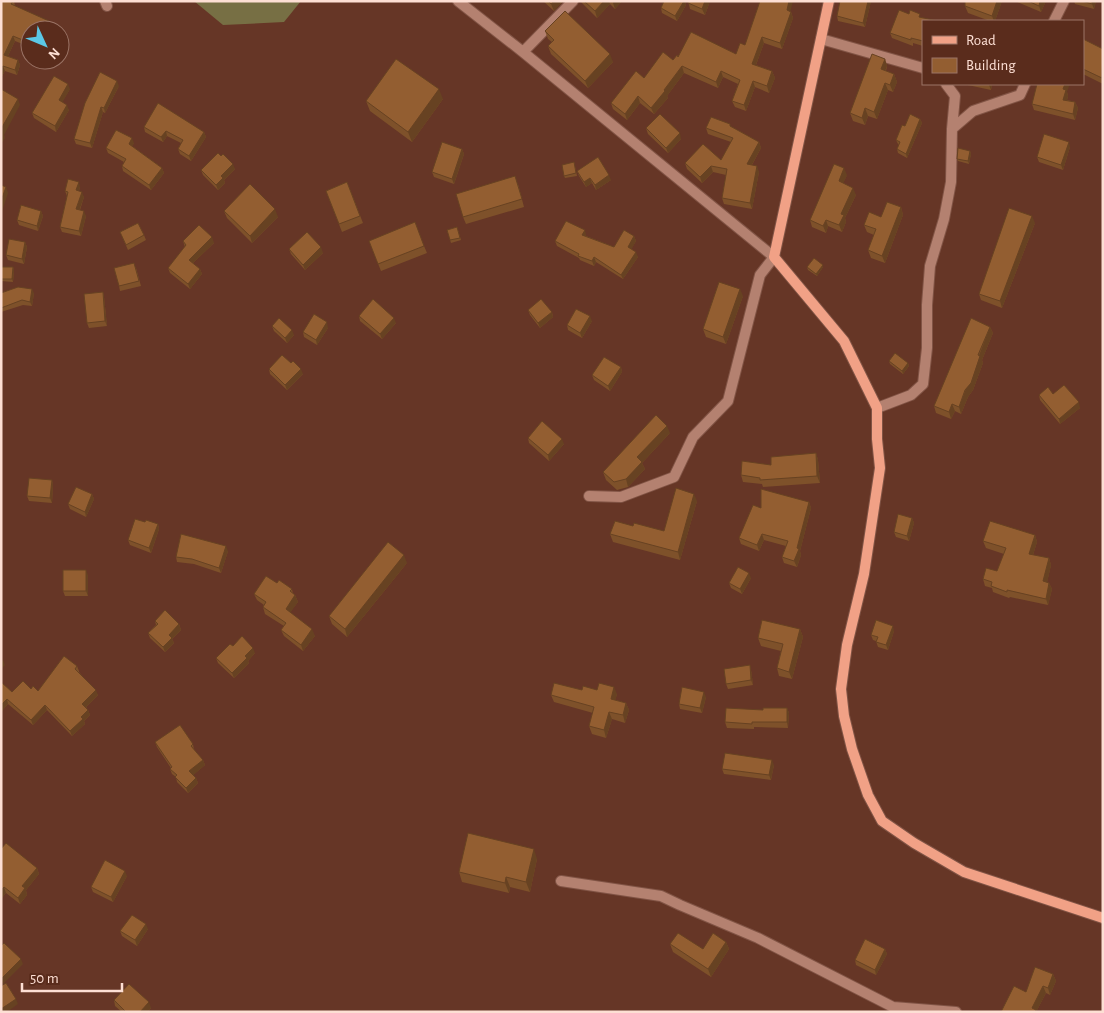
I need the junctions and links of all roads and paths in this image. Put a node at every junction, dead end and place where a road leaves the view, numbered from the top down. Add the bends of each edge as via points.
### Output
1 (458, 1) edge
2 (573, 1) edge
3 (830, 1) edge
4 (1064, 1) edge
5 (1054, 20) edge
6 (821, 39) junction
7 (523, 52) junction
8 (922, 68) edge
9 (947, 85) edge
10 (1025, 85) edge
11 (952, 129) junction
12 (774, 257) junction
13 (877, 408) junction
14 (589, 496) dead end
15 (561, 881) dead end
16 (1103, 918) edge
17 (956, 1012) edge

1 - 7 street
2 - 7 street
3 - 6 main road
4 - 5 street
6 - 8 street
6 - 12 main road
7 - 12 street
9 - 11 street via 955,96
10 - 11 street via 1020,95 973,111
11 - 13 street via 951,182 930,266 923,384 912,396
12 - 13 main road via 844,341
12 - 14 street via 760,275 728,401 693,437 674,477 621,497
13 - 16 main road via 880,468 864,574 847,644 841,689 852,749 868,795 882,821 964,872
15 - 17 street via 661,896 758,938 893,1007

